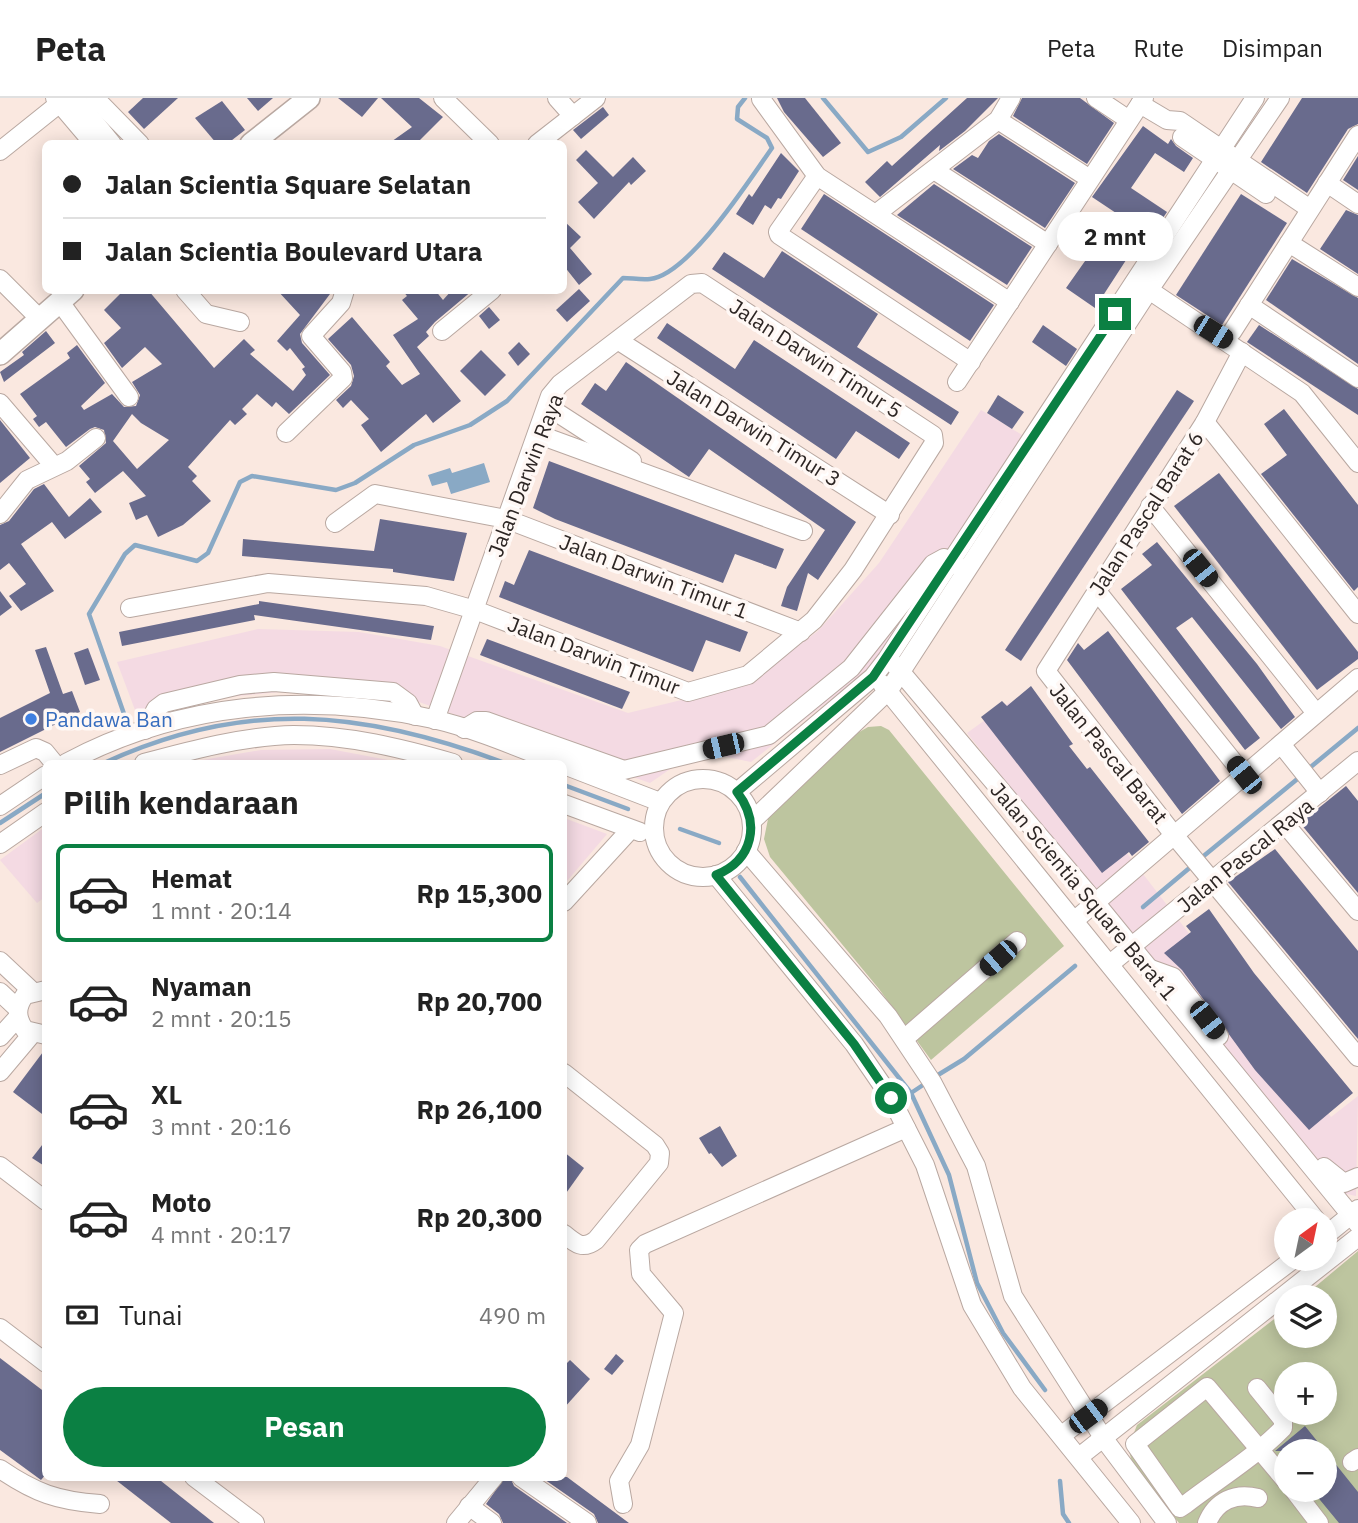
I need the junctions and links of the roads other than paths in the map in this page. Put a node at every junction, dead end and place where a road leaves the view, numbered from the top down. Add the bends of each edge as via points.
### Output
1 (309, 98) edge
2 (443, 98) edge
3 (557, 98) edge
4 (596, 98) edge
5 (1011, 98) edge
6 (1096, 98) edge
7 (1255, 98) edge
8 (1280, 98) edge
9 (761, 99) edge
10 (1142, 101) edge
11 (75, 102) edge
12 (573, 116) junction
13 (998, 120) junction
14 (1129, 120) junction
15 (1358, 135) edge
16 (92, 140) edge
17 (108, 140) edge
18 (134, 140) edge
19 (256, 140) edge
20 (487, 140) edge
21 (542, 140) edge
22 (0, 151) edge
23 (1219, 154) junction
24 (1236, 166) junction
25 (934, 170) junction
26 (817, 176) junction
27 (1090, 179) junction
28 (1327, 183) junction
29 (1358, 204) edge
30 (877, 213) junction
31 (1308, 214) junction
32 (1289, 243) junction
33 (1048, 244) junction
34 (0, 279) edge
35 (691, 284) joint
36 (1358, 287) edge
37 (188, 294) edge
38 (344, 294) edge
39 (487, 294) edge
40 (1156, 294) junction
41 (67, 296) edge
42 (1010, 302) junction
43 (1249, 305) junction
44 (40, 319) junction
45 (240, 322) dead end
46 (442, 331) dead end
47 (1232, 332) dead end
48 (619, 341) junction
49 (1242, 352) junction
50 (0, 354) edge
51 (971, 362) junction
52 (1358, 378) edge
53 (957, 382) dead end
54 (130, 397) dead end
55 (0, 403) edge
56 (547, 406) junction
57 (1205, 422) junction
58 (286, 433) dead end
59 (537, 434) junction
60 (96, 438) dead end
61 (934, 443) joint
62 (1358, 463) edge
63 (54, 466) junction
64 (658, 478) junction
65 (1150, 506) junction
66 (0, 514) edge
67 (890, 515) junction
68 (506, 519) junction
69 (335, 523) dead end
70 (803, 531) dead end
71 (959, 566) junction
72 (1096, 590) junction
73 (130, 608) dead end
74 (475, 610) junction
75 (1358, 614) edge
76 (801, 632) junction
77 (887, 659) junction
78 (902, 671) junction
79 (1046, 671) joint
80 (873, 677) junction
81 (1358, 678) edge
82 (889, 690) junction
83 (1316, 713) junction
84 (435, 720) junction
85 (464, 729) junction
86 (1281, 744) junction
87 (52, 760) edge
88 (72, 760) edge
89 (157, 760) edge
90 (442, 760) edge
91 (550, 760) edge
92 (1357, 764) edge
93 (0, 765) edge
94 (567, 766) edge
95 (1244, 775) junction
96 (42, 778) edge
97 (1316, 788) junction
98 (737, 792) junction
99 (660, 802) junction
100 (567, 805) edge
101 (0, 806) edge
102 (42, 815) edge
103 (752, 821) junction
104 (1284, 822) junction
105 (630, 830) junction
106 (654, 835) junction
107 (1174, 835) junction
108 (0, 844) edge
109 (746, 851) junction
110 (716, 875) junction
111 (1210, 875) junction
112 (567, 899) edge
113 (1095, 902) junction
114 (1358, 911) edge
115 (1075, 920) junction
116 (1017, 941) dead end
117 (1132, 948) junction
118 (0, 961) edge
119 (1110, 964) junction
120 (39, 990) edge
121 (0, 992) edge
122 (18, 1013) junction
123 (39, 1035) edge
124 (0, 1037) edge
125 (904, 1039) junction
126 (1358, 1057) edge
127 (0, 1072) edge
128 (567, 1075) edge
129 (906, 1128) junction
130 (1303, 1150) junction
131 (0, 1166) edge
132 (1358, 1177) edge
133 (42, 1198) edge
134 (1305, 1208) edge
135 (1356, 1216) edge
136 (1337, 1227) edge
137 (1358, 1237) edge
138 (571, 1240) edge
139 (1337, 1247) edge
140 (1340, 1251) junction
141 (1278, 1271) edge
142 (0, 1328) edge
143 (42, 1360) edge
144 (1257, 1388) dead end
145 (1088, 1416) junction
146 (1062, 1435) junction
147 (1104, 1439) junction
148 (1259, 1447) junction
149 (1079, 1457) junction
150 (1274, 1466) edge
151 (0, 1469) edge
152 (204, 1481) edge
153 (491, 1481) edge
154 (527, 1481) edge
155 (1258, 1498) dead end
156 (1303, 1502) edge
157 (100, 1504) dead end
158 (623, 1504) dead end
159 (469, 1506) junction
160 (1180, 1508) junction
161 (1166, 1521) edge
162 (255, 1523) edge
163 (456, 1523) edge
164 (492, 1523) edge
165 (587, 1523) edge
166 (1131, 1523) edge
167 (1207, 1523) edge
168 (1319, 1523) edge

1 - 19 main road
2 - 20 street
3 - 12 street
4 - 12 street
5 - 13 street
6 - 14 street
7 - 23 street
8 - 24 street
9 - 26 street
10 - 14 street
10 - 23 street via 1167,120 1173,131
11 - 16 street
11 - 17 street
11 - 18 street
11 - 22 street
12 - 21 street
13 - 25 street
13 - 27 street
14 - 27 street
15 - 28 street
23 - 24 street
23 - 71 street
24 - 31 street
24 - 40 street
25 - 30 street
25 - 33 street
26 - 30 street
26 - 51 street via 779,235
27 - 33 street
28 - 29 street
28 - 31 street
30 - 42 street
31 - 32 street
32 - 36 street
32 - 43 street
33 - 42 street
34 - 44 street
35 - 48 street, Jalan Darwin Raya
35 - 61 street, Jalan Darwin Timur 5 via 702,283 931,433
37 - 45 street via 206,314
38 - 58 street via 311,336 343,378
39 - 46 street
40 - 49 street
40 - 71 street
41 - 44 main road
41 - 54 street
42 - 51 street
43 - 47 street
43 - 52 street
44 - 50 main road
48 - 56 street, Jalan Darwin Raya via 560,384
48 - 67 street, Jalan Darwin Timur 3
49 - 57 street, Jalan Pascal Barat 6
49 - 62 street via 1302,393
51 - 53 street
55 - 63 street
56 - 59 street, Jalan Darwin Raya
56 - 64 street
57 - 65 street, Jalan Pascal Barat 6
57 - 75 street
59 - 64 street
59 - 68 street, Jalan Darwin Raya
60 - 63 street
61 - 67 street, Jalan Darwin Timur
63 - 66 street via 27,480
64 - 70 street
65 - 72 street, Jalan Pascal Barat 6
65 - 83 street
67 - 76 street, Jalan Darwin Timur via 853,570
68 - 69 street, Jalan Darwin Timur 1 via 375,494
68 - 74 street, Jalan Darwin Raya
68 - 76 street, Jalan Darwin Timur 1
71 - 77 street
71 - 78 street
71 - 85 street via 944,558 933,564 851,668 769,735 624,770 486,721
72 - 79 street, Jalan Pascal Barat 6
72 - 95 street
73 - 74 street, Jalan Darwin Timur via 268,583 426,596
74 - 76 street, Jalan Darwin Timur via 688,692 748,675
74 - 84 street, Jalan Darwin Raya
77 - 78 street, Jalan Scientia Square Barat 1
77 - 80 street
78 - 82 street
78 - 113 street, Jalan Scientia Square Barat 1
79 - 107 street, Jalan Pascal Barat
80 - 82 street, Jalan Scientia Square Barat 1
80 - 98 street
81 - 83 street
82 - 103 street
82 - 115 street, Jalan Scientia Square Barat 1
83 - 86 street
84 - 85 street
84 - 88 street via 353,706 247,706 123,737
85 - 91 street
86 - 95 street
86 - 97 street
87 - 93 street via 36,748
89 - 90 street via 223,744 292,735 382,744
92 - 97 street, Jalan Pascal Raya
94 - 99 street
95 - 107 street
96 - 101 street
97 - 104 street, Jalan Pascal Raya
98 - 99 street via 725,784 696,779 682,783
98 - 103 street
99 - 106 street
100 - 105 street
102 - 108 street
103 - 109 street
104 - 111 street, Jalan Pascal Raya
104 - 114 street
105 - 106 street
105 - 112 street
106 - 110 street via 659,850 676,869 700,877
107 - 111 street, Jalan Pascal Barat
107 - 113 street
109 - 110 street via 739,862
109 - 125 street via 840,957
110 - 129 street via 854,1044
111 - 117 street, Jalan Pascal Raya
111 - 126 street, Jalan Pascal Barat
113 - 115 street
113 - 117 street, Jalan Scientia Square Barat 1
115 - 119 street, Jalan Scientia Square Barat 1
116 - 125 street
117 - 119 street, Jalan Pascal Raya
117 - 130 street, Jalan Scientia Square Barat 1
118 - 120 street
119 - 134 street, Jalan Scientia Square Barat 1
120 - 122 street via 25,995
121 - 122 street
122 - 123 street via 25,1030
122 - 124 street
123 - 127 street
125 - 145 street via 952,1116 976,1166 1013,1296
128 - 138 street via 655,1144 660,1153 659,1163 597,1240 589,1246
129 - 146 street via 925,1165 972,1306 1022,1388
129 - 158 street via 639,1250 641,1274 674,1313 640,1445 619,1481
130 - 132 street via 1338,1181 1348,1184
130 - 135 street, Jalan Scientia Square Barat 1
131 - 133 street
135 - 136 street
137 - 140 street
139 - 140 street
140 - 147 street
141 - 145 street
142 - 143 street
144 - 148 street via 1284,1424
145 - 146 street
145 - 147 street
146 - 149 street
147 - 149 street
147 - 161 street
148 - 150 street
148 - 160 street
148 - 160 street via 1208,1387 1176,1411 1135,1444
149 - 166 street
151 - 157 street via 37,1492
152 - 162 street
153 - 159 street
154 - 165 street
155 - 167 street via 1231,1497 1214,1510
156 - 168 street
159 - 163 street
159 - 164 street
160 - 161 street

